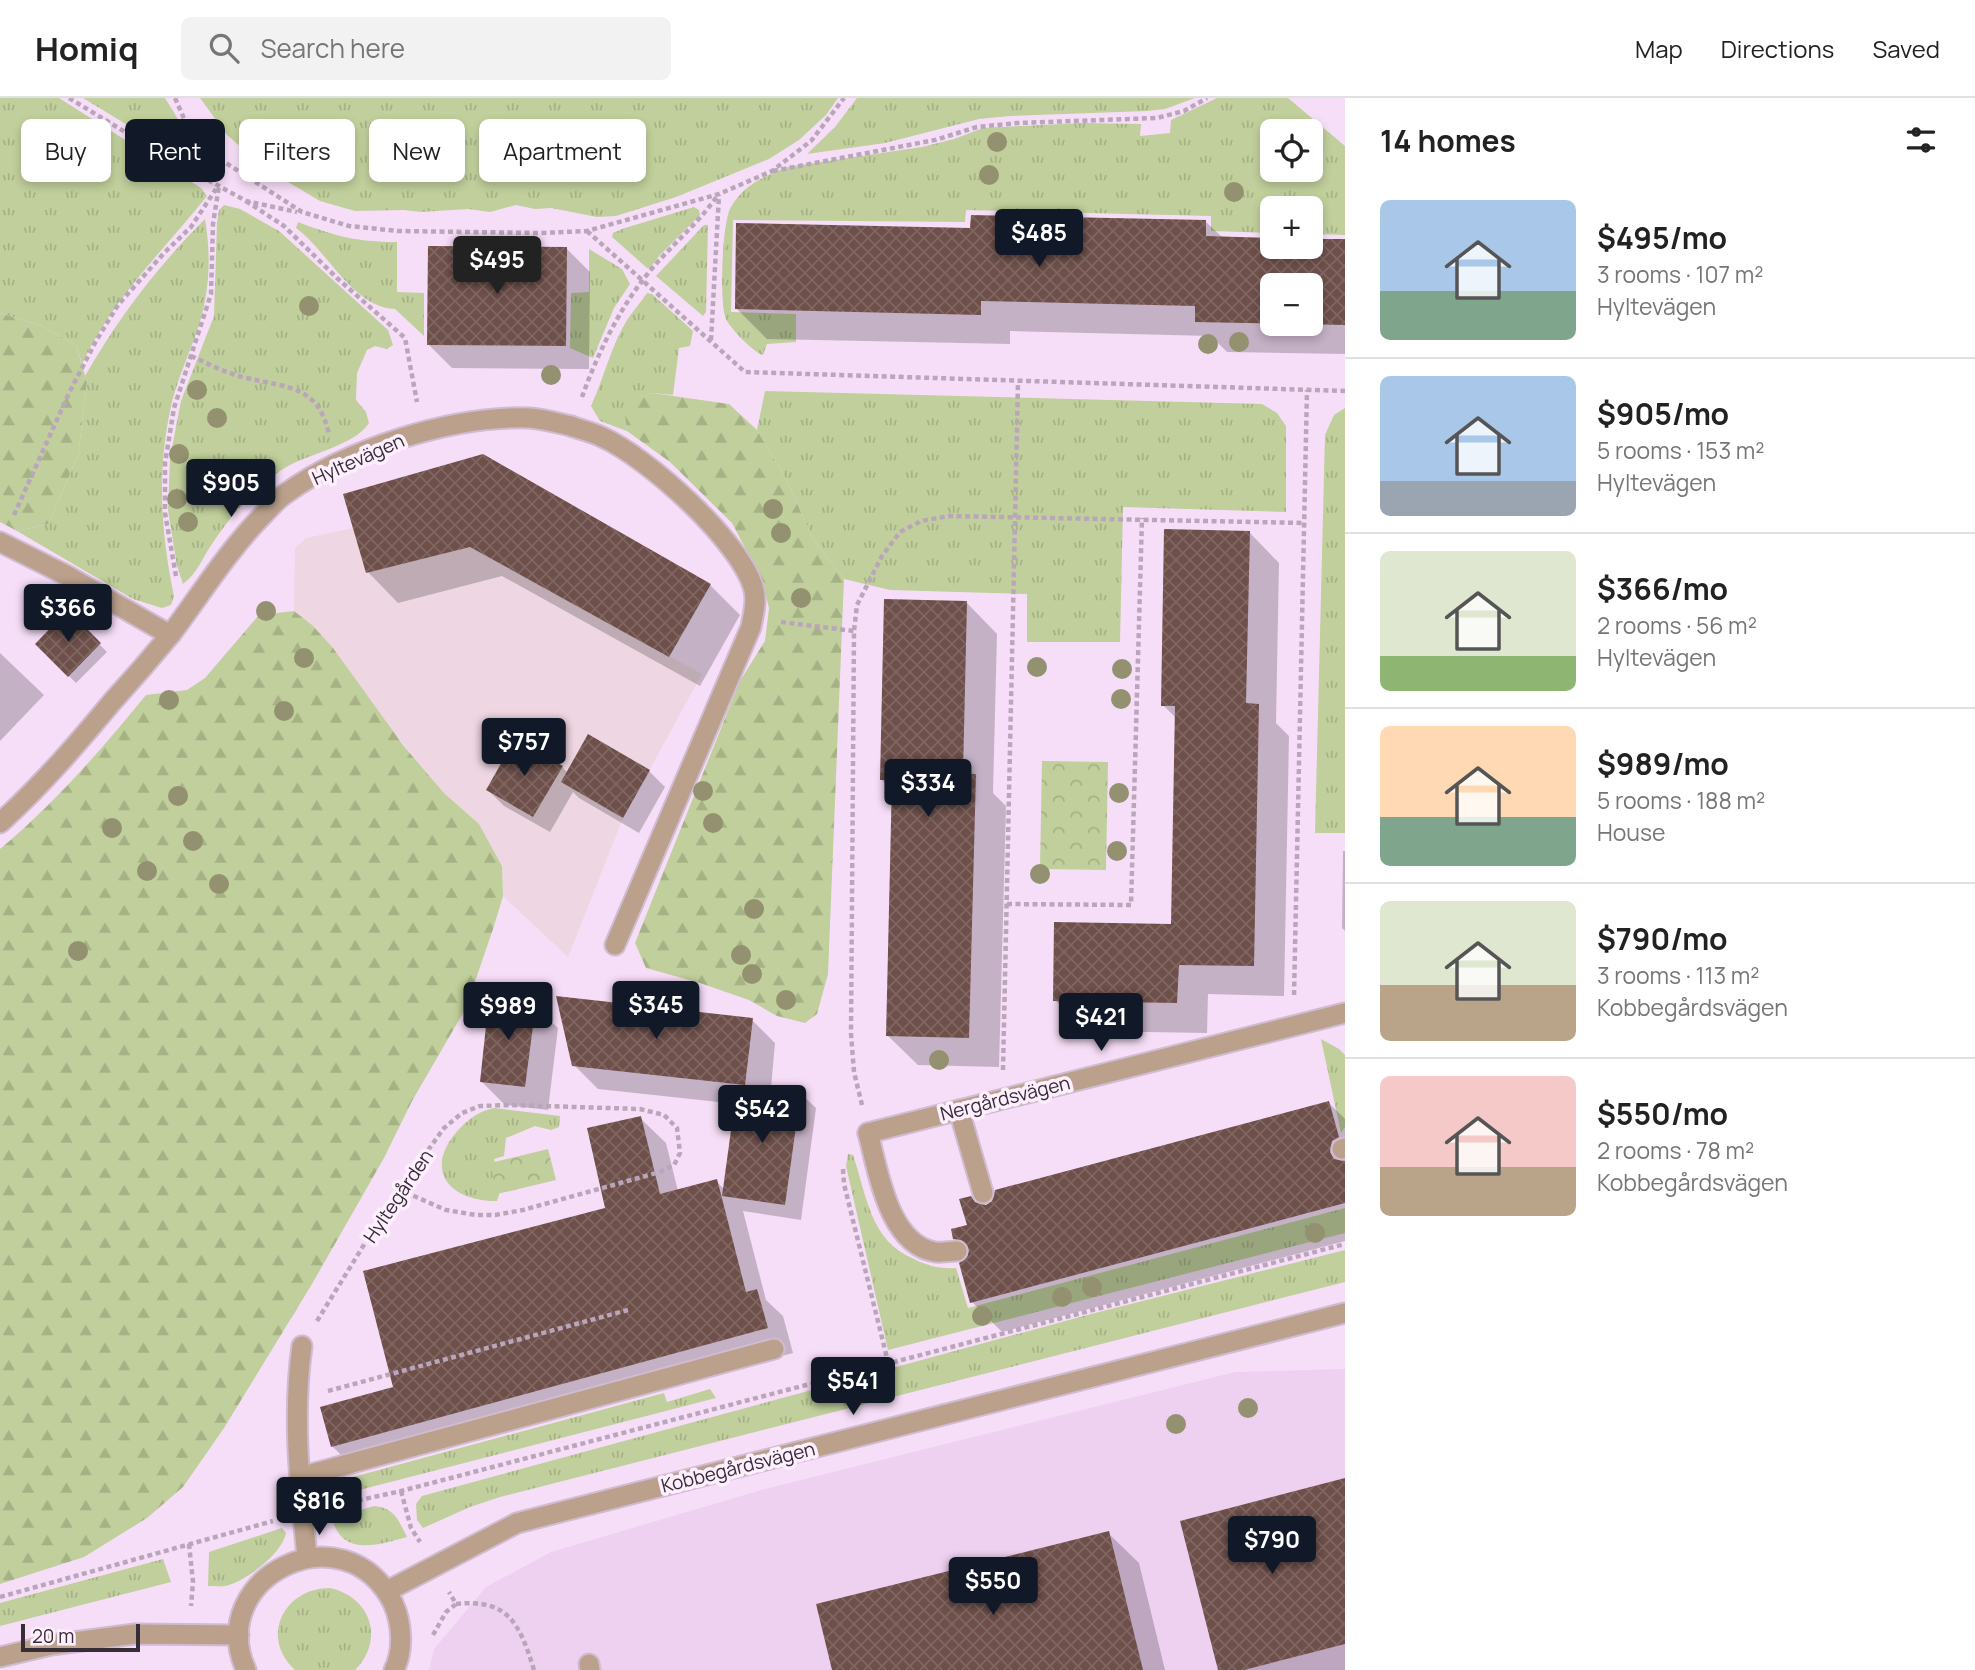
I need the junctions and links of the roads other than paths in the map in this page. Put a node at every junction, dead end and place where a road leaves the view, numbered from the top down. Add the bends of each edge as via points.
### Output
1 (0, 542) edge
2 (170, 635) junction
3 (0, 822) edge
4 (615, 945) dead end
5 (1345, 1013) edge
6 (959, 1110) junction
7 (983, 1193) dead end
8 (957, 1251) dead end
9 (1345, 1313) edge
10 (302, 1346) road end
11 (774, 1349) dead end
12 (300, 1478) junction
13 (307, 1557) junction
14 (387, 1591) junction
15 (239, 1635) junction
16 (0, 1657) edge
17 (246, 1670) edge
18 (394, 1670) edge

1 - 2 street
2 - 3 street, Hyltevägen via 74,747
2 - 4 street, Hyltevägen via 241,537 284,495 361,454 454,424 533,418 603,437 632,455 690,501 726,540 744,566 755,605 734,667
5 - 6 street, Nergårdsvägen
6 - 7 street
6 - 8 street, Nergårdsvägen via 868,1133 885,1194 902,1231 934,1252
9 - 14 street, Kobbegårdsvägen via 517,1523
10 - 12 street via 297,1399
11 - 12 street
12 - 13 street
13 - 14 street via 351,1562
13 - 15 street via 267,1576 243,1613
14 - 18 street via 398,1614 401,1639
15 - 16 street via 121,1635
15 - 17 street

